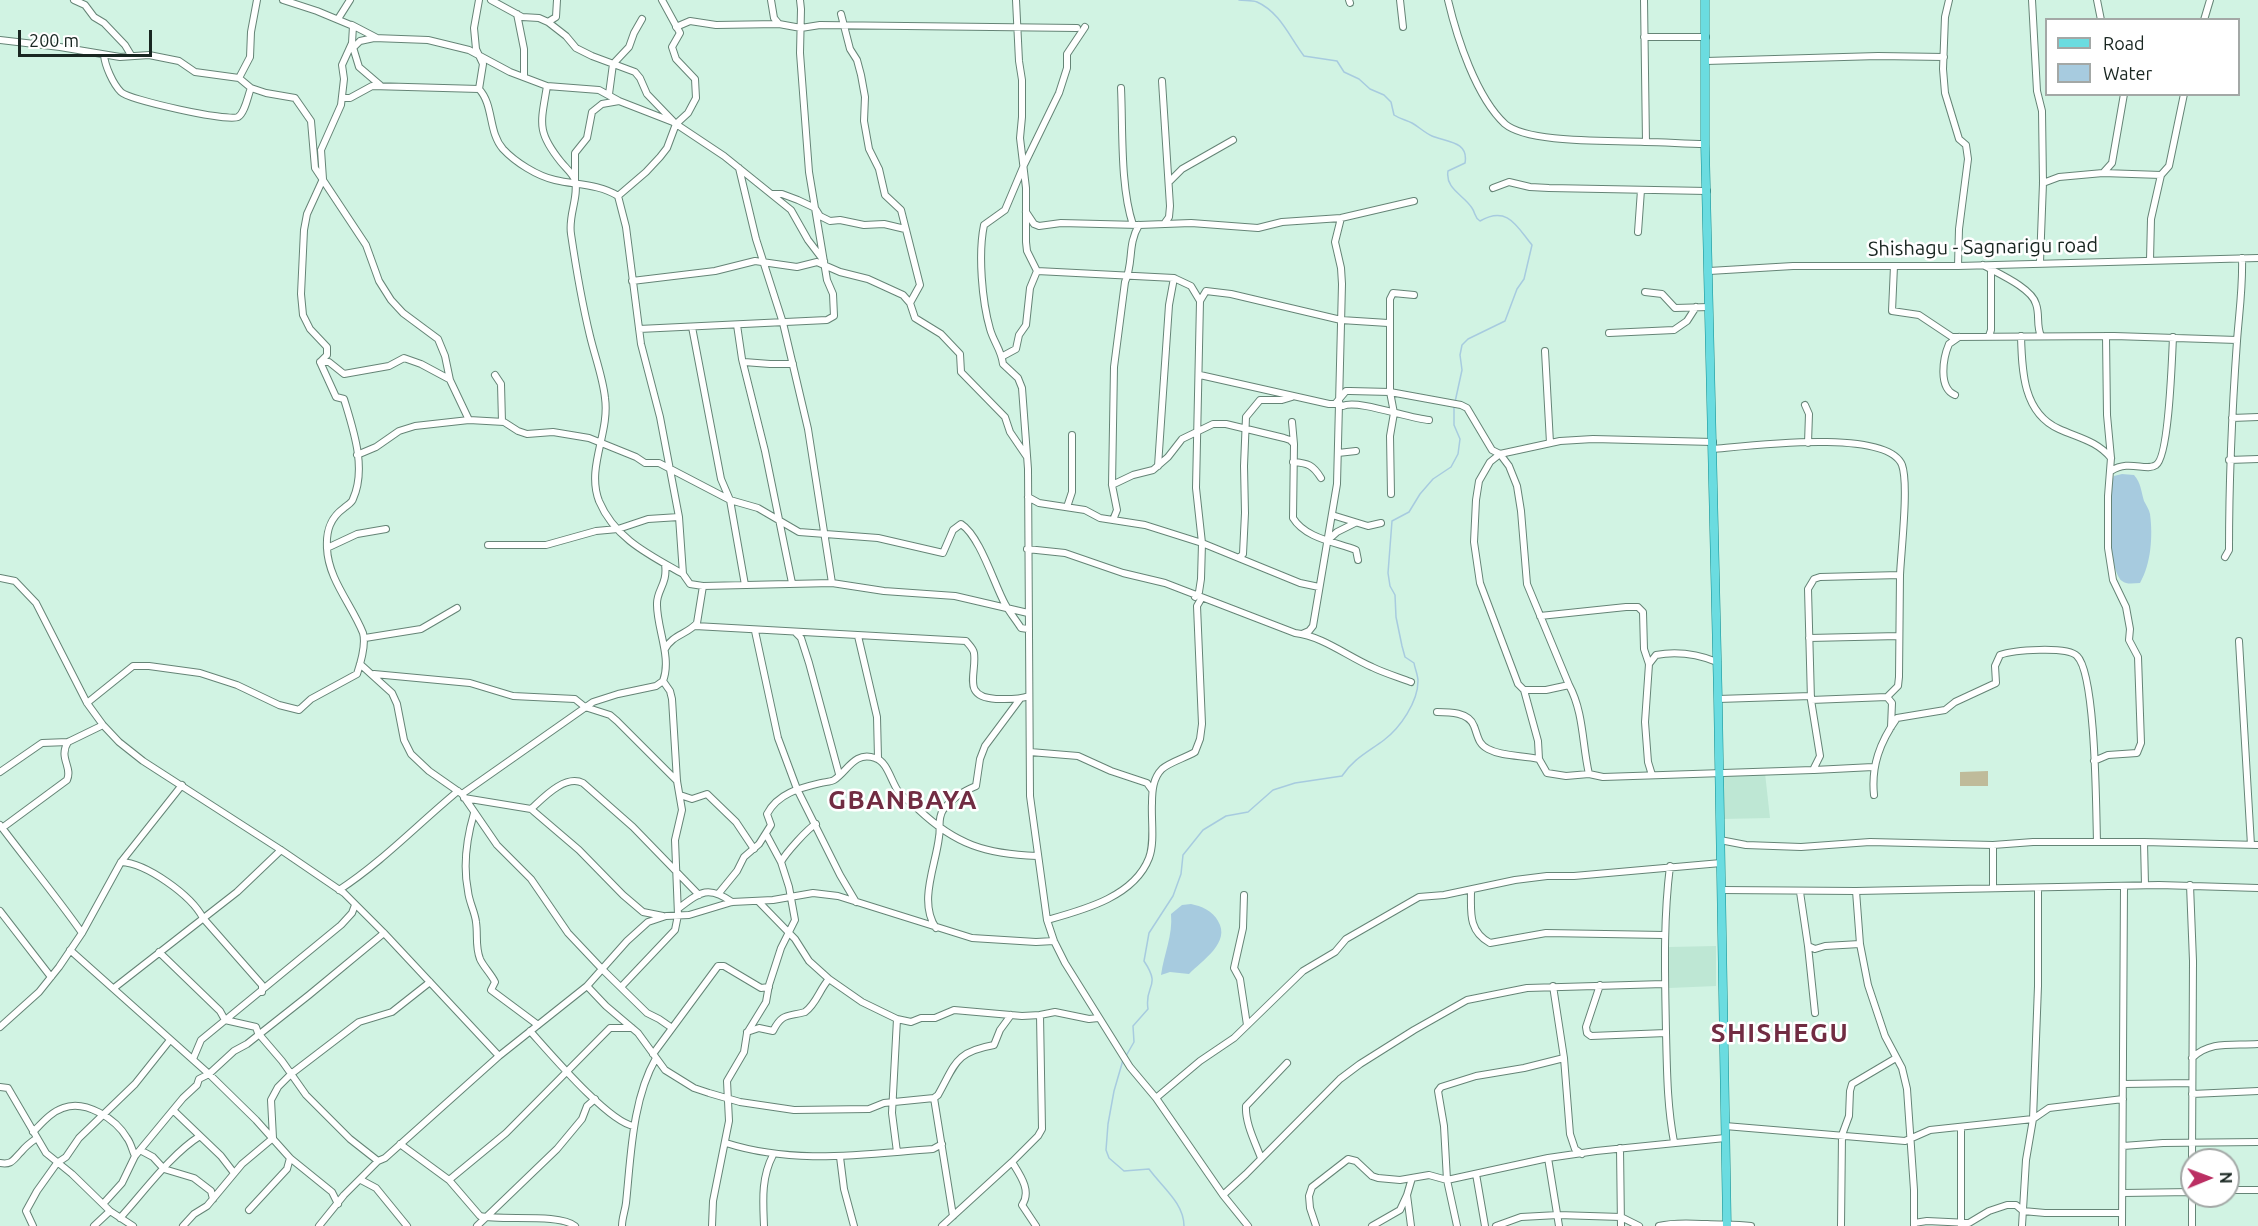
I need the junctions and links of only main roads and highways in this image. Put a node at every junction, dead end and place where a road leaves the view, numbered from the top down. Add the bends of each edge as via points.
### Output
1 (1705, 0) edge
2 (1727, 1224) edge

1 - 2 main road

